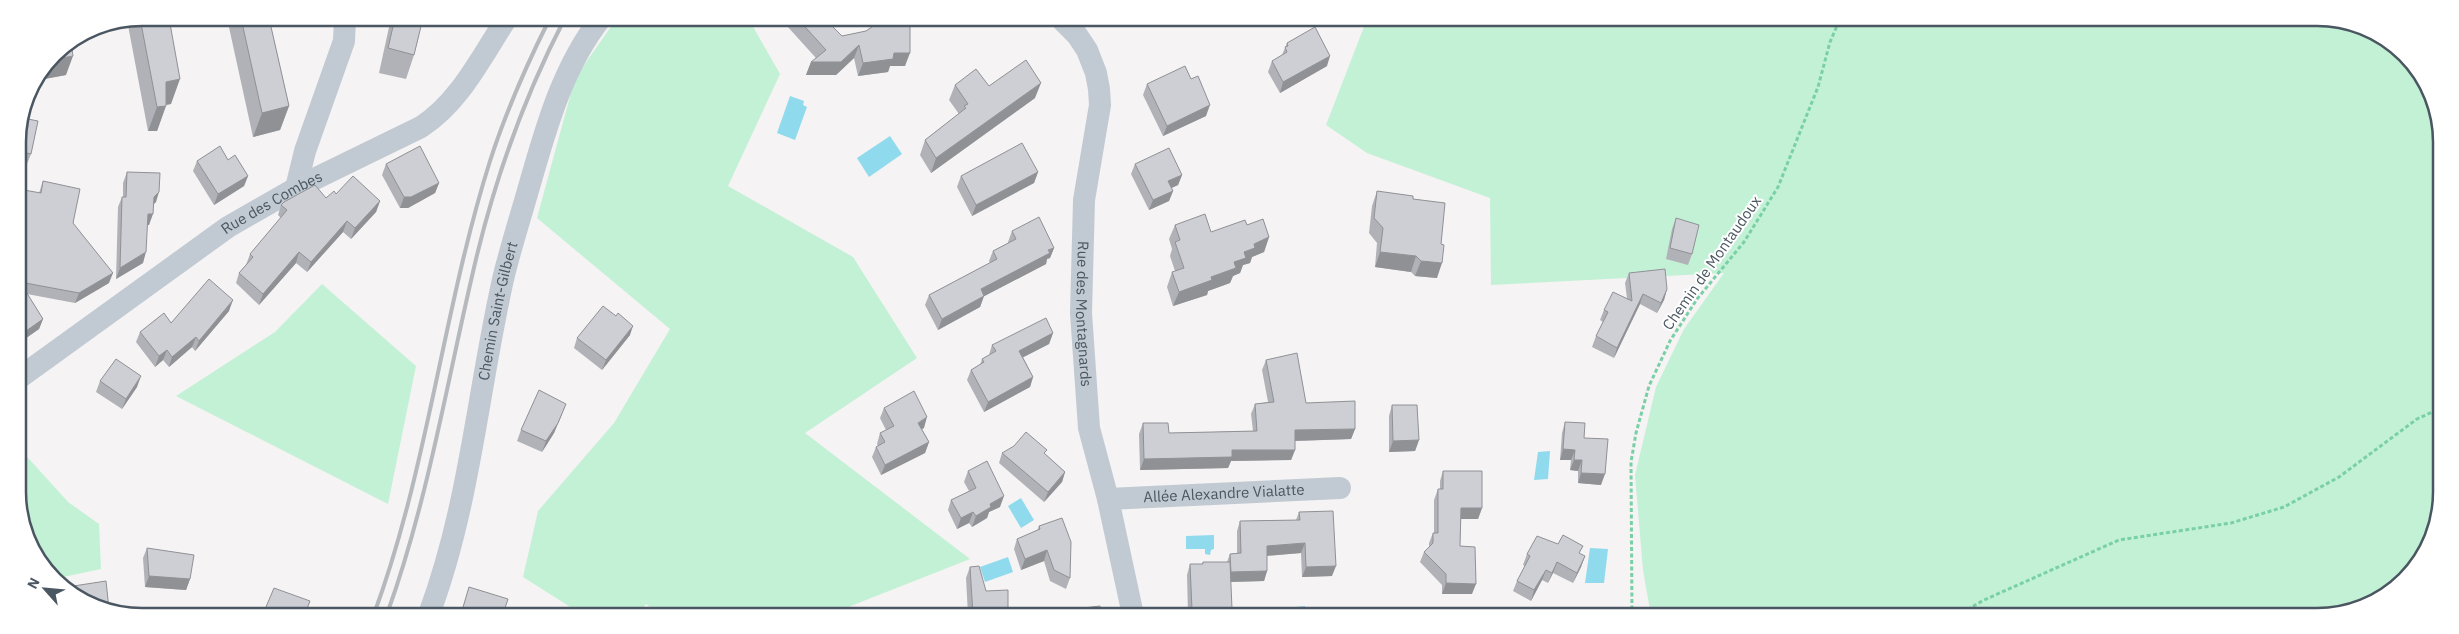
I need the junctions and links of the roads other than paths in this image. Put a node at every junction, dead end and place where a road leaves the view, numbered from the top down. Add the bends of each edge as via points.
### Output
1 (345, 26) edge
2 (502, 26) edge
3 (596, 26) edge
4 (1068, 26) edge
5 (296, 188) junction
6 (26, 373) edge
7 (1340, 488) dead end
8 (1108, 499) junction
9 (431, 608) edge
10 (1131, 608) edge

1 - 5 street via 344,41 305,151
2 - 5 street, Rue des Combes via 452,101 438,116
3 - 9 street, Chemin Saint-Gilbert via 566,77 546,129 504,275 465,480 444,574
4 - 8 street, Rue des Montagnards via 1087,50 1099,88 1100,105 1084,200 1081,313 1089,428
5 - 6 street, Rue des Combes via 228,227
7 - 8 street, Allée Alexandre Vialatte
8 - 10 street, Rue des Montagnards

